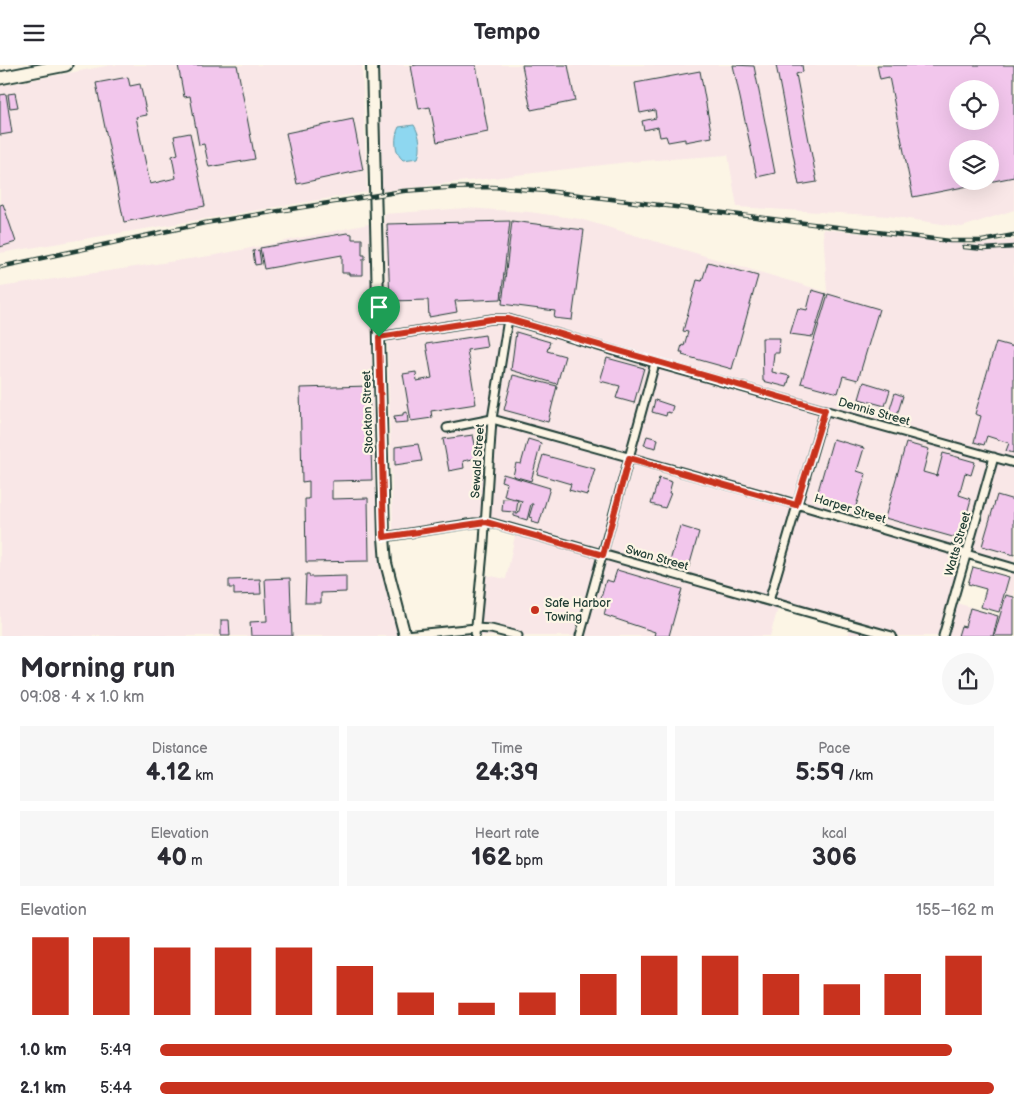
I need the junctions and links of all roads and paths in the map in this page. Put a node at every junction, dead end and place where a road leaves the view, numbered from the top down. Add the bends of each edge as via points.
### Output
1 (64, 65) edge
2 (372, 65) edge
3 (0, 78) edge
4 (508, 319) junction
5 (379, 337) junction
6 (655, 363) junction
7 (825, 410) junction
8 (492, 419) junction
9 (447, 428) dead end
10 (994, 457) junction
11 (629, 458) junction
12 (1014, 463) edge
13 (796, 505) junction
14 (486, 522) junction
15 (384, 537) junction
16 (967, 554) junction
17 (603, 555) junction
18 (1014, 568) edge
19 (769, 601) junction
20 (476, 632) edge
21 (405, 635) edge
22 (518, 636) edge
23 (580, 636) edge
24 (892, 636) edge
25 (944, 636) edge

1 - 3 main road
2 - 5 main road, Stockton Street
4 - 5 street, Dennis Street
4 - 6 street, Dennis Street
4 - 8 street, Sewald Street
5 - 15 main road, Stockton Street
6 - 7 street, Dennis Street
6 - 11 street
7 - 10 street, Dennis Street
7 - 13 street
8 - 9 street, Harper Street
8 - 11 street, Harper Street
8 - 14 street, Sewald Street
10 - 12 street, Dennis Street
10 - 16 street, Watts Street
11 - 13 street, Harper Street
11 - 17 street
13 - 16 street, Harper Street
13 - 19 street
14 - 15 street, Swan Street
14 - 17 street, Swan Street
14 - 20 street, Sewald Street
15 - 21 main road, Stockton Street via 386,563
16 - 18 street, Harper Street
16 - 25 street, Watts Street
17 - 19 street, Swan Street
17 - 23 street
19 - 24 street, Swan Street
20 - 21 street
20 - 22 street via 491,629

